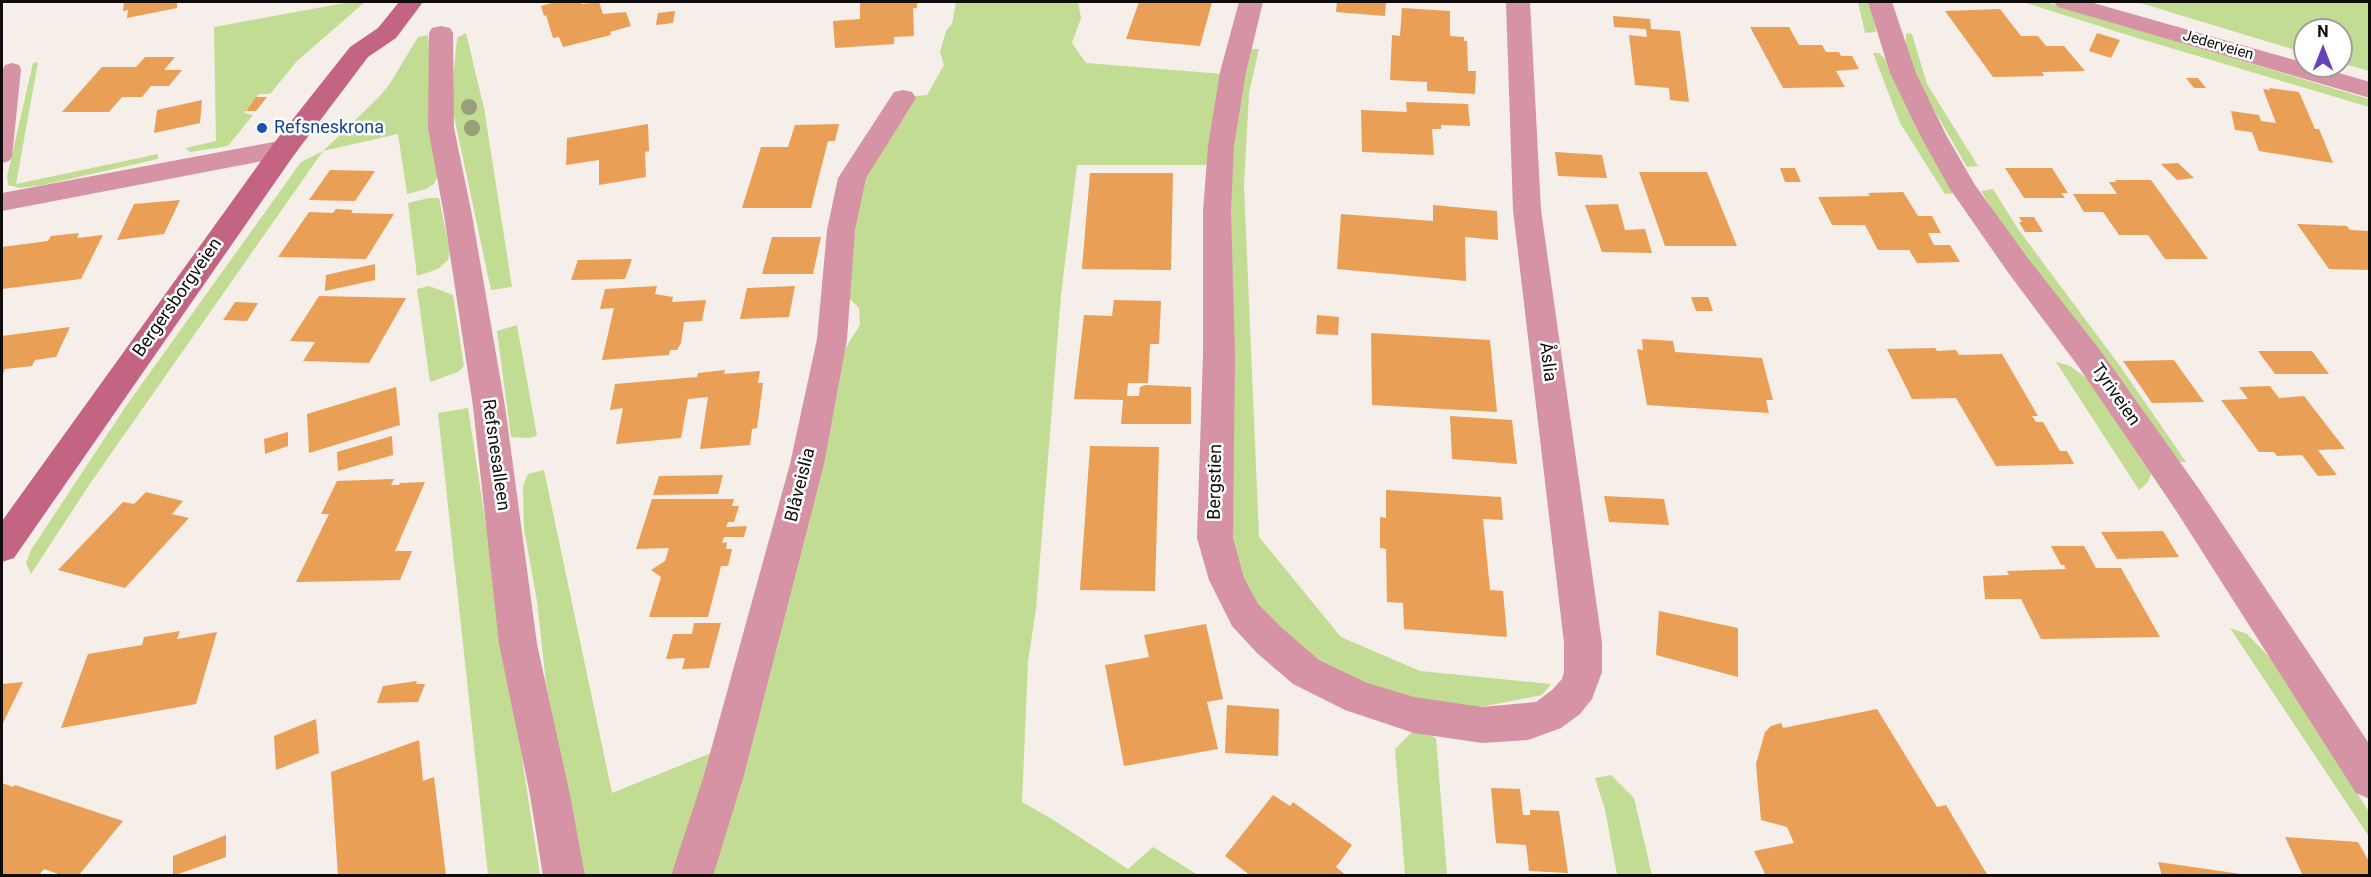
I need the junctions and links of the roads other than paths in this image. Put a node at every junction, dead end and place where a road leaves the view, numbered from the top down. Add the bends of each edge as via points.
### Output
1 (384, 2) edge
2 (411, 2) edge
3 (1251, 2) edge
4 (1518, 2) edge
5 (1880, 2) edge
6 (2066, 2) edge
7 (441, 33) dead end
8 (359, 52) junction
9 (12, 69) dead end
10 (2370, 90) edge
11 (903, 98) dead end
12 (285, 149) junction
13 (2, 157) edge
14 (2, 202) edge
15 (2, 548) edge
16 (1556, 710) joint
17 (2370, 780) edge
18 (564, 876) edge
19 (692, 876) edge

1 - 8 street, Bergersborgveien via 359,33
2 - 8 street, Bergersborgveien via 387,33
3 - 16 street, Bergstien via 1233,72 1221,146 1217,211 1215,538 1227,580 1245,615 1270,642 1306,672 1359,698 1414,715 1482,725 1528,722
4 - 16 street, Åslia via 1527,210 1583,643 1579,687
5 - 17 street, Tyriveien via 1904,74 1964,189 2187,499
6 - 10 street, Jederveien
7 - 18 street, Refsnesalleen via 441,128 489,406 518,644
8 - 12 street, Bergersborgveien
9 - 13 lane
11 - 19 street, Blåveislia via 852,178 841,230 832,339 807,464 724,775
12 - 14 street
12 - 15 street, Bergersborgveien

